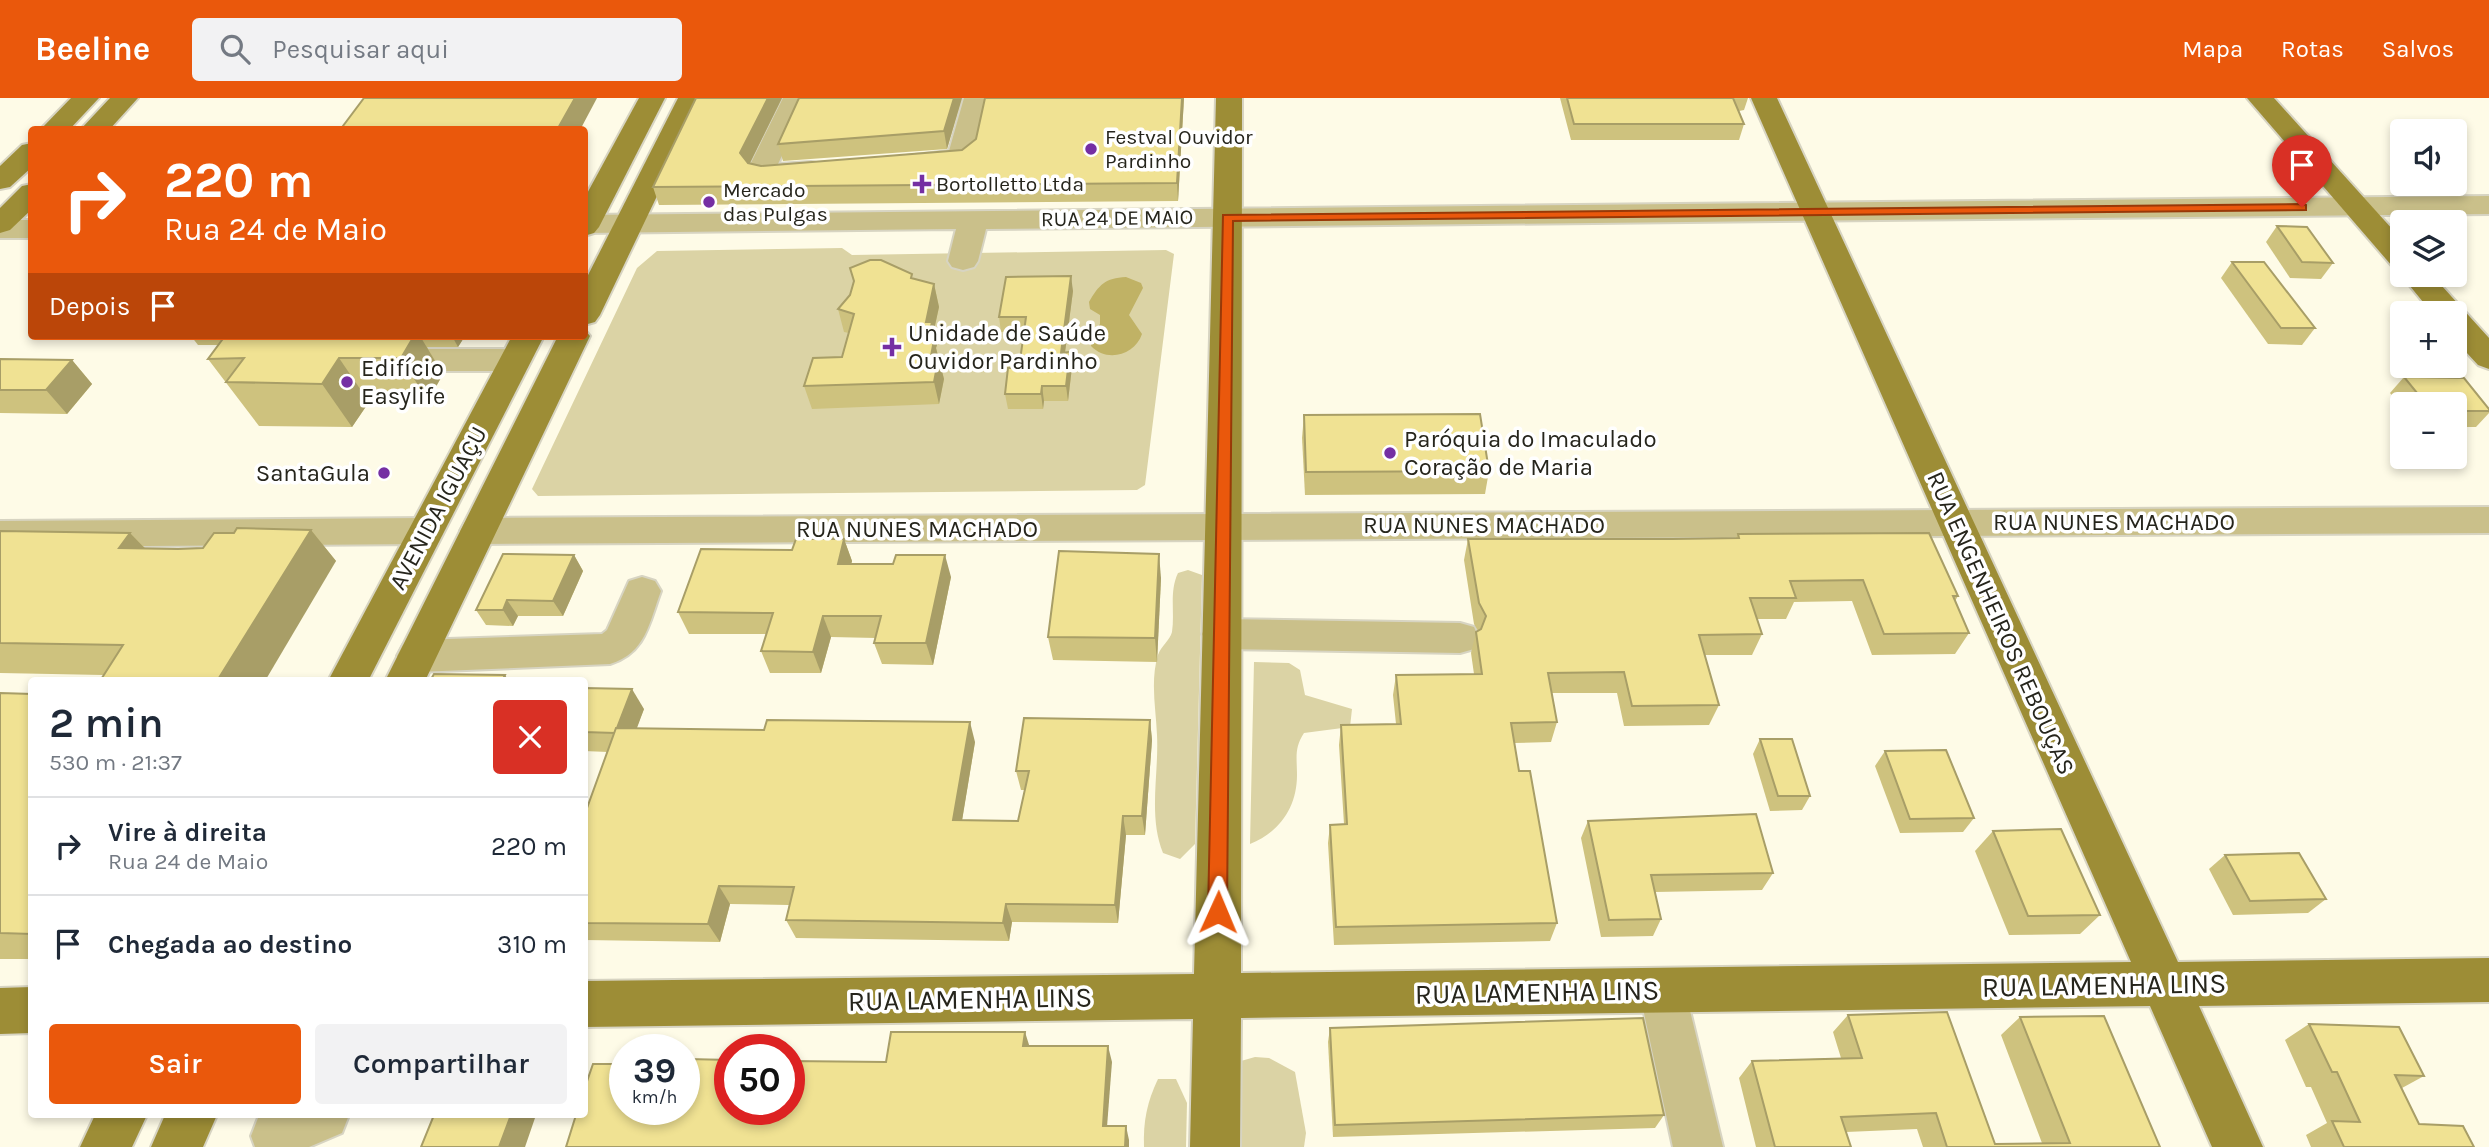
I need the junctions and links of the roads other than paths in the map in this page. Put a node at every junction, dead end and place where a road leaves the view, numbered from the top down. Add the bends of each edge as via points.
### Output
1 (86, 98) edge
2 (125, 98) edge
3 (652, 98) edge
4 (691, 98) edge
5 (796, 98) edge
6 (978, 98) edge
7 (1229, 98) edge
8 (1764, 98) edge
9 (2260, 98) edge
10 (57, 126) edge
11 (97, 126) edge
12 (636, 128) junction
13 (28, 155) edge
14 (662, 157) junction
15 (888, 164) edge
16 (834, 168) edge
17 (0, 181) edge
18 (922, 192) junction
19 (28, 196) edge
20 (2489, 205) edge
21 (2356, 207) junction
22 (1816, 212) junction
23 (1227, 218) junction
24 (588, 219) edge
25 (973, 220) junction
26 (629, 223) junction
27 (0, 224) edge
28 (588, 225) edge
29 (0, 229) edge
30 (28, 229) edge
31 (2390, 245) edge
32 (963, 261) dead end
33 (2426, 287) edge
34 (2439, 301) edge
35 (588, 306) edge
36 (2467, 333) edge
37 (572, 340) edge
38 (522, 348) edge
39 (2489, 358) edge
40 (356, 360) edge
41 (2489, 520) edge
42 (1956, 523) junction
43 (1223, 527) junction
44 (426, 531) junction
45 (478, 531) junction
46 (0, 534) edge
47 (642, 591) dead end
48 (1221, 634) junction
49 (1460, 638) dead end
50 (411, 668) edge
51 (350, 677) edge
52 (2489, 980) edge
53 (2164, 984) junction
54 (1662, 990) junction
55 (1217, 996) junction
56 (588, 1004) edge
57 (28, 1010) edge
58 (0, 1011) edge
59 (120, 1118) edge
60 (190, 1118) edge
61 (317, 1118) edge
62 (276, 1136) dead end
63 (105, 1147) edge
64 (176, 1147) edge
65 (1214, 1147) edge
66 (1698, 1147) edge
67 (2238, 1147) edge

1 - 10 main road
2 - 11 main road
3 - 12 main road
4 - 14 main road
5 - 16 street via 762,169 766,173
6 - 18 street via 962,156
7 - 23 main road
8 - 22 main road, RUA ENGENHEIROS REBOUÇAS
9 - 21 main road
12 - 14 main road
12 - 24 main road
13 - 17 main road
14 - 26 main road
15 - 18 street
18 - 25 street, RUA 24 DE MAIO
18 - 26 street, RUA 24 DE MAIO
19 - 27 main road
20 - 21 street, RUA 24 DE MAIO
21 - 22 street, RUA 24 DE MAIO
21 - 31 main road
22 - 23 street, RUA 24 DE MAIO
22 - 42 main road, RUA ENGENHEIROS REBOUÇAS
23 - 25 street, RUA 24 DE MAIO
23 - 43 main road
25 - 32 street
26 - 28 street, RUA 24 DE MAIO
26 - 35 main road
29 - 30 street
33 - 34 main road
36 - 39 main road
37 - 45 main road, AVENIDA IGUAÇU
38 - 40 street
38 - 44 main road, AVENIDA IGUAÇU
41 - 42 street, RUA NUNES MACHADO
42 - 43 street, RUA NUNES MACHADO
42 - 53 main road, RUA ENGENHEIROS REBOUÇAS
43 - 45 street, RUA NUNES MACHADO
43 - 48 main road
44 - 46 street
44 - 51 main road, AVENIDA IGUAÇU
45 - 50 main road, AVENIDA IGUAÇU
47 - 50 street via 623,640 610,649
48 - 49 street
48 - 55 main road
52 - 53 main road, RUA LAMENHA LINS
53 - 54 main road, RUA LAMENHA LINS
53 - 67 main road, RUA ENGENHEIROS REBOUÇAS
54 - 55 main road, RUA LAMENHA LINS
54 - 66 street
55 - 56 main road, RUA LAMENHA LINS
55 - 65 main road
57 - 58 main road
59 - 63 main road
60 - 64 main road
61 - 62 street

